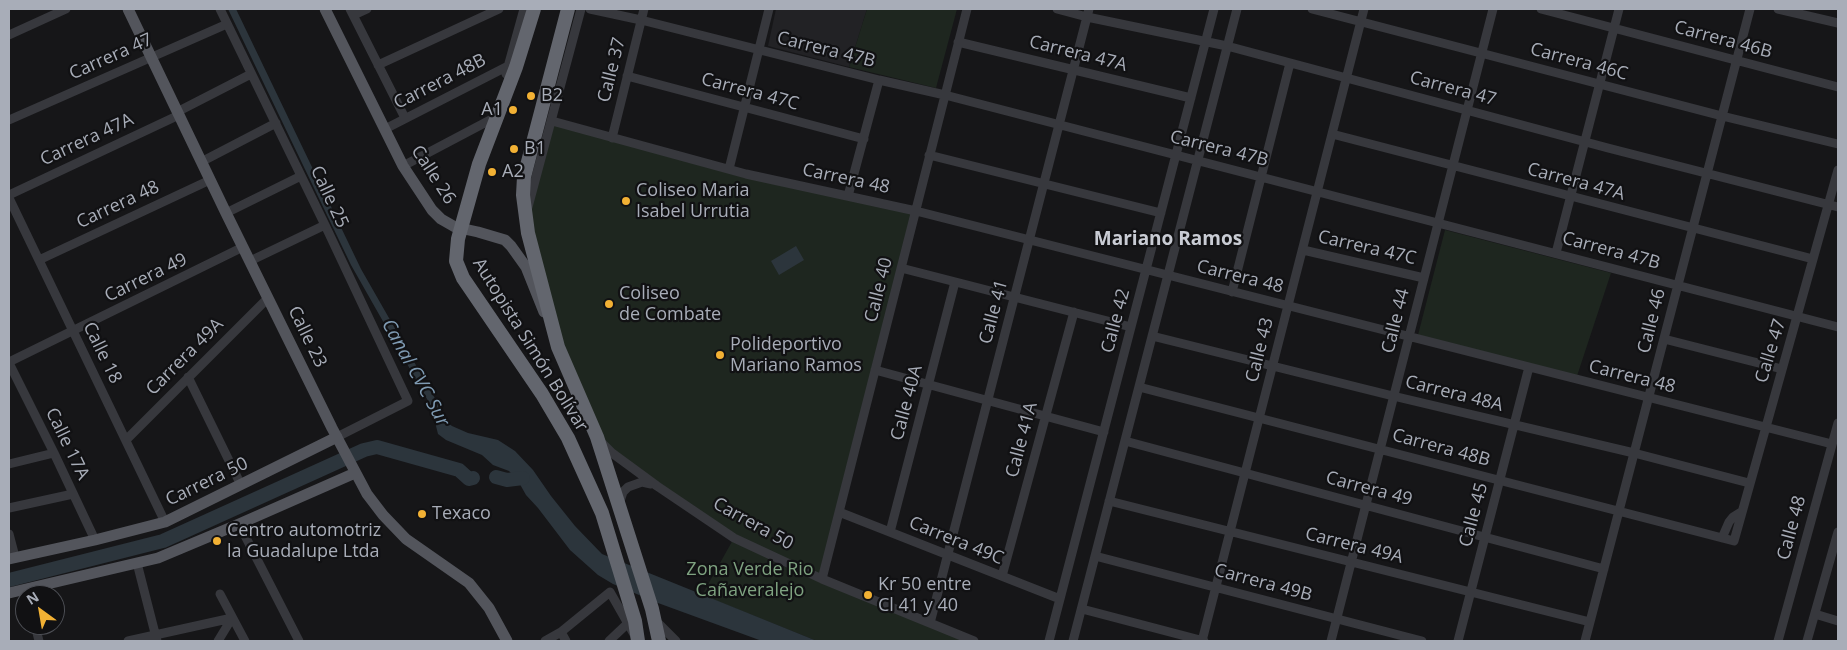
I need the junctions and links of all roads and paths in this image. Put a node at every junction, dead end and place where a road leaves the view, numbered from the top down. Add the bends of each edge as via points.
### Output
1 (66, 9) edge
2 (220, 9) edge
3 (325, 9) edge
4 (367, 9) edge
5 (500, 9) edge
6 (524, 9) edge
7 (534, 9) edge
8 (568, 9) edge
9 (580, 9) edge
10 (590, 9) edge
11 (644, 9) edge
12 (769, 9) edge
13 (967, 9) edge
14 (1057, 9) edge
15 (1214, 9) edge
16 (1237, 9) edge
17 (1312, 9) edge
18 (1364, 9) edge
19 (1492, 9) edge
20 (1541, 9) edge
21 (1619, 9) edge
22 (1750, 9) edge
23 (1778, 9) edge
24 (131, 10) edge
25 (352, 12) edge
26 (1088, 13) edge
27 (642, 20) junction
28 (1361, 22) junction
29 (227, 24) junction
30 (1838, 24) edge
31 (1614, 28) junction
32 (9, 35) edge
33 (958, 42) junction
34 (1206, 42) junction
35 (1227, 46) junction
36 (758, 50) junction
37 (1481, 53) junction
38 (151, 57) junction
39 (1736, 61) junction
40 (1290, 63) junction
41 (378, 65) junction
42 (510, 65) junction
43 (1074, 70) junction
44 (251, 74) junction
45 (628, 76) junction
46 (1347, 78) junction
47 (879, 80) junction
48 (1599, 84) junction
49 (1838, 87) edge
50 (945, 95) junction
51 (1191, 98) junction
52 (744, 107) junction
53 (1467, 110) junction
54 (178, 113) junction
55 (1722, 116) junction
56 (405, 118) junction
57 (492, 118) junction
58 (9, 120) edge
59 (552, 121) junction
60 (276, 124) junction
61 (1060, 124) junction
62 (385, 129) junction
63 (1332, 134) junction
64 (612, 138) junction
65 (864, 139) junction
66 (1585, 141) junction
67 (1838, 144) edge
68 (930, 155) junction
69 (1176, 155) junction
70 (1198, 161) junction
71 (201, 162) junction
72 (479, 164) junction
73 (404, 166) junction
74 (1452, 166) junction
75 (729, 169) junction
76 (1838, 170) edge
77 (1707, 174) junction
78 (302, 176) junction
79 (1261, 176) junction
80 (210, 180) junction
81 (1044, 183) junction
82 (1318, 190) junction
83 (9, 196) edge
84 (848, 196) junction
85 (1571, 197) junction
86 (1829, 205) junction
87 (1838, 207) edge
88 (916, 210) junction
89 (226, 213) junction
90 (1161, 213) junction
91 (526, 217) junction
92 (1438, 222) junction
93 (325, 225) junction
94 (461, 228) junction
95 (1692, 229) junction
96 (478, 232) junction
97 (1030, 240) junction
98 (457, 246) junction
99 (243, 248) junction
100 (1302, 250) junction
101 (1556, 253) junction
102 (1813, 259) junction
103 (39, 260) junction
104 (250, 261) junction
105 (901, 268) junction
106 (1146, 270) junction
107 (1168, 275) junction
108 (1424, 278) junction
109 (955, 282) junction
110 (1678, 285) junction
111 (1232, 292) junction
112 (1015, 297) junction
113 (268, 298) junction
114 (1288, 306) junction
115 (1074, 312) junction
116 (1798, 317) junction
117 (1131, 327) junction
118 (1838, 327) edge
119 (73, 332) junction
120 (1152, 336) junction
121 (1409, 337) junction
122 (1664, 339) junction
123 (558, 347) junction
124 (9, 363) edge
125 (1273, 366) junction
126 (1530, 368) junction
127 (1782, 369) junction
128 (875, 370) junction
129 (188, 377) junction
130 (928, 385) junction
131 (1139, 387) junction
132 (1393, 396) junction
133 (1649, 398) junction
134 (408, 401) joint
135 (988, 401) junction
136 (1045, 416) junction
137 (1260, 418) junction
138 (1838, 423) edge
139 (1514, 425) junction
140 (1765, 426) junction
141 (1104, 432) junction
142 (597, 437) junction
143 (126, 440) junction
144 (338, 440) junction
145 (1125, 441) junction
146 (1832, 444) junction
147 (1380, 449) junction
148 (54, 452) junction
149 (1634, 453) junction
150 (9, 464) edge
151 (354, 469) junction
152 (1245, 473) junction
153 (1500, 480) junction
154 (1749, 483) junction
155 (241, 485) junction
156 (658, 486) junction
157 (73, 494) junction
158 (1110, 501) junction
159 (1366, 505) junction
160 (618, 507) junction
161 (9, 508) edge
162 (1619, 511) junction
163 (839, 512) junction
164 (1742, 512) junction
165 (166, 522) junction
166 (239, 524) junction
167 (890, 532) junction
168 (1230, 532) junction
169 (1838, 532) edge
170 (9, 534) edge
171 (1484, 537) junction
172 (1722, 538) junction
173 (95, 540) junction
174 (1734, 541) joint
175 (948, 555) junction
176 (1095, 556) junction
177 (12, 558) edge
178 (1351, 562) junction
179 (137, 563) junction
180 (1604, 569) junction
181 (1002, 576) junction
182 (822, 579) junction
183 (54, 585) edge
184 (1216, 588) junction
185 (1470, 592) junction
186 (220, 594) dead end
187 (1060, 599) junction
188 (1082, 609) junction
189 (1815, 614) junction
190 (653, 615) junction
191 (232, 618) junction
192 (1336, 619) junction
193 (1838, 620) edge
194 (1590, 622) junction
195 (930, 623) junction
196 (627, 624) junction
197 (561, 632) junction
198 (156, 638) edge
199 (128, 641) edge
200 (218, 641) edge
201 (244, 641) edge
202 (299, 641) edge
203 (507, 641) edge
204 (545, 641) edge
205 (566, 641) edge
206 (610, 641) edge
207 (638, 641) edge
208 (659, 641) edge
209 (676, 641) edge
210 (974, 641) edge
211 (1049, 641) edge
212 (1073, 641) edge
213 (1203, 641) edge
214 (1331, 641) edge
215 (1422, 641) edge
216 (1458, 641) edge
217 (1585, 641) edge
218 (1778, 641) edge
219 (1808, 641) edge

1 - 32 street
2 - 29 street, Calle 25
3 - 62 main road, Calle 26
4 - 25 street
5 - 41 street
6 - 42 street
7 - 72 highway, Autopista Simón Bolívar
8 - 91 highway, Autopista Simón Bolívar via 524,177
9 - 59 street
10 - 27 street, Carrera 47B
11 - 27 street, Calle 37
12 - 36 street
13 - 33 street, Calle 40
14 - 26 street, Carrera 47
15 - 34 street, Calle 42
16 - 35 street
17 - 28 street, Carrera 46C
18 - 28 street, Calle 43
19 - 37 street, Calle 44
20 - 31 street, Carrera 46B
21 - 31 street
22 - 39 street, Calle 46
23 - 30 street
24 - 38 main road, Calle 23
25 - 41 street
26 - 34 street, Carrera 47
26 - 43 street, Calle 41
27 - 36 street, Carrera 47B
27 - 45 street, Calle 37
28 - 37 street, Carrera 46C
28 - 46 street, Calle 43
29 - 38 street, Carrera 47
29 - 44 street, Calle 25
31 - 39 street, Carrera 46B
31 - 48 street
33 - 43 street, Carrera 47A
33 - 50 street, Calle 40
34 - 35 street, Carrera 47
34 - 51 street, Calle 42
35 - 40 street, Carrera 47
35 - 70 street
36 - 47 street, Carrera 47B
36 - 52 street
37 - 48 street, Carrera 46C
37 - 53 street, Calle 44
38 - 54 main road, Calle 23
38 - 58 street, Carrera 47
39 - 49 street, Carrera 46B
39 - 55 street, Calle 46
40 - 46 street, Carrera 47
40 - 79 street
41 - 56 street
42 - 56 street, Carrera 48B
42 - 57 street
43 - 51 street, Carrera 47A
43 - 61 street, Calle 41
44 - 54 street, Carrera 47A
44 - 60 street, Calle 25
45 - 52 street, Carrera 47C
45 - 64 street, Calle 37
46 - 53 street, Carrera 47
46 - 63 street, Calle 43
47 - 50 street, Carrera 47B
47 - 65 street
48 - 55 street, Carrera 46C
48 - 66 street
50 - 61 street, Carrera 47B
50 - 68 street, Calle 40
51 - 69 street, Calle 42
52 - 65 street, Carrera 47C
52 - 75 street
53 - 66 street, Carrera 47
53 - 74 street, Calle 44
54 - 71 main road, Calle 23
54 - 83 street, Carrera 47A
55 - 67 street, Carrera 46C
55 - 77 street, Calle 46
56 - 62 street, Carrera 48B
57 - 72 street
57 - 73 street
59 - 64 street, Carrera 48
59 - 91 street
60 - 71 street
60 - 78 street, Calle 25
61 - 69 street, Carrera 47B
61 - 81 street, Calle 41
62 - 73 main road, Calle 26
63 - 74 street, Carrera 47A
63 - 82 street, Calle 43
64 - 75 street, Carrera 48
65 - 84 street
66 - 77 street, Carrera 47
66 - 85 street
68 - 81 street
68 - 88 street, Calle 40
69 - 70 street, Carrera 47B
69 - 90 street, Calle 42
70 - 79 street, Carrera 47B
70 - 107 street
71 - 80 main road, Calle 23
72 - 94 highway, Autopista Simón Bolívar
73 - 94 main road, Calle 26 via 436,214
74 - 85 street, Carrera 47A
74 - 92 street, Calle 44
75 - 84 street, Carrera 48
76 - 86 street, Calle 47
77 - 86 street, Carrera 47
77 - 95 street, Calle 46
78 - 89 street
78 - 93 street, Calle 25
79 - 82 street, Carrera 47B
79 - 111 street
80 - 89 main road, Calle 23
80 - 103 street, Carrera 48
81 - 90 street
81 - 97 street, Calle 41
82 - 92 street, Carrera 47B
82 - 100 street, Calle 43
83 - 103 street, Calle 18
84 - 88 street, Carrera 48
85 - 95 street, Carrera 47A
85 - 101 street
86 - 87 street, Carrera 47
86 - 102 street, Calle 47
88 - 97 street, Carrera 48
88 - 105 street, Calle 40
89 - 99 main road, Calle 23
90 - 106 street, Calle 42
91 - 123 highway, Autopista Simón Bolívar
92 - 101 street, Carrera 47B
92 - 108 street, Calle 44
93 - 104 street
93 - 134 street, Calle 25
94 - 96 main road, Calle 26
94 - 98 highway, Autopista Simón Bolívar
95 - 102 street, Carrera 47A
95 - 110 street, Calle 46
96 - 98 main road
96 - 123 main road, Calle 26 via 505,240 520,258
97 - 106 street, Carrera 48
97 - 112 street, Calle 41
98 - 207 highway, Autopista Simón Bolívar via 456,261 462,278 542,394 568,438 602,513
99 - 104 main road, Calle 23
99 - 119 street, Carrera 49
100 - 108 street, Carrera 47C
100 - 114 street, Calle 43
101 - 110 street, Carrera 47B
102 - 116 street, Calle 47
103 - 119 street, Calle 18
104 - 113 main road, Calle 23
105 - 109 street
105 - 128 street, Calle 40
106 - 107 street, Carrera 48
106 - 117 street, Calle 42
107 - 111 street, Carrera 48
107 - 120 street
108 - 121 street, Calle 44
109 - 112 street
109 - 130 street, Calle 40A
110 - 116 street, Carrera 47B
110 - 122 street, Calle 46
111 - 114 street, Carrera 48
112 - 115 street
112 - 135 street, Calle 41
113 - 129 street, Carrera 49A
113 - 144 main road, Calle 23
114 - 121 street, Carrera 48
114 - 125 street, Calle 43
115 - 117 street
115 - 136 street, Calle 41A
116 - 118 street, Carrera 47B
116 - 127 street, Calle 47
117 - 141 street, Calle 42
119 - 124 street, Carrera 49
119 - 143 street, Calle 18
120 - 125 street, Carrera 48A
120 - 131 street
121 - 126 street, Carrera 48
121 - 132 street, Calle 44
122 - 127 street
122 - 133 street, Calle 46
123 - 142 highway, Autopista Simón Bolívar
124 - 148 street, Calle 17A
125 - 132 street, Carrera 48A
125 - 137 street, Calle 43
126 - 133 street, Carrera 48
126 - 139 street, Calle 45
127 - 140 street, Calle 47
128 - 130 street
128 - 163 street, Calle 40
129 - 143 street, Carrera 49A
129 - 155 street
130 - 135 street
130 - 167 street, Calle 40A
131 - 137 street, Carrera 48B
131 - 145 street
132 - 139 street, Carrera 48A
132 - 147 street, Calle 44
133 - 140 street, Carrera 48
133 - 149 street, Calle 46
134 - 144 street, Carrera 50
135 - 136 street
135 - 175 street, Calle 41
136 - 141 street
136 - 181 street, Calle 41A
137 - 147 street, Carrera 48B
137 - 152 street, Calle 43
138 - 146 street, Calle 48
139 - 149 street, Carrera 48A
139 - 153 street, Calle 45
140 - 146 street, Carrera 48
140 - 154 street, Calle 47
141 - 187 street, Calle 42
142 - 156 street, Carrera 50 via 612,453
142 - 160 highway, Autopista Simón Bolívar
143 - 165 street, Calle 18
144 - 151 main road, Calle 23
144 - 155 main road, Carrera 50
145 - 152 street, Carrera 49
145 - 158 street
146 - 218 street, Calle 48
147 - 153 street, Carrera 48B
147 - 159 street, Calle 44
148 - 150 street
148 - 157 street, Calle 17A
149 - 154 street, Carrera 48A
149 - 162 street, Calle 46
151 - 166 main road
151 - 203 main road, Calle 23 via 375,505 394,527 418,548 458,574 478,593
152 - 159 street, Carrera 49
152 - 168 street, Calle 43
153 - 162 street, Carrera 48B
153 - 171 street, Calle 45
154 - 164 street, Calle 47
155 - 165 main road, Carrera 50
156 - 160 street, Carrera 50 via 635,483 623,492
156 - 182 street, Carrera 50 via 734,538
157 - 161 street
157 - 173 street, Calle 17A
158 - 168 street, Carrera 49A
158 - 176 street
159 - 171 street, Carrera 49
159 - 178 street, Calle 44
160 - 190 highway, Autopista Simón Bolívar
162 - 172 street, Carrera 48B
162 - 180 street, Calle 46
163 - 167 street, Carrera 49C
163 - 182 street, Calle 40
164 - 172 street via 1729,522
164 - 174 street, Calle 47
165 - 173 main road, Carrera 50
166 - 179 main road via 158,558
166 - 202 street
167 - 175 street, Carrera 49C
168 - 178 street, Carrera 49A
168 - 184 street, Calle 43
169 - 189 street
170 - 177 street
171 - 180 street, Carrera 49
171 - 185 street, Calle 45
172 - 174 street, Carrera 48B
173 - 177 main road, Carrera 50
175 - 181 street, Carrera 49C
175 - 195 street, Calle 41
176 - 184 street, Carrera 49B
176 - 188 street
178 - 185 street, Carrera 49A
178 - 192 street, Calle 44
179 - 183 main road
179 - 198 street
180 - 194 street, Calle 46
181 - 187 street, Carrera 49C
182 - 195 street, Carrera 50
184 - 192 street, Carrera 49B
184 - 213 street, Calle 43
185 - 194 street, Carrera 49A
185 - 216 street, Calle 45
186 - 191 street
187 - 211 street, Calle 42
188 - 212 street
188 - 213 street
189 - 193 street
189 - 219 street
190 - 208 highway, Autopista Simón Bolívar
190 - 209 street
191 - 198 street
191 - 200 street
191 - 201 street
192 - 214 street, Calle 44
192 - 215 street, Carrera 49B
194 - 217 street, Calle 46
195 - 210 street, Carrera 50
196 - 197 street via 610,592
196 - 206 street
196 - 207 street
197 - 204 street
197 - 205 street
198 - 199 street

